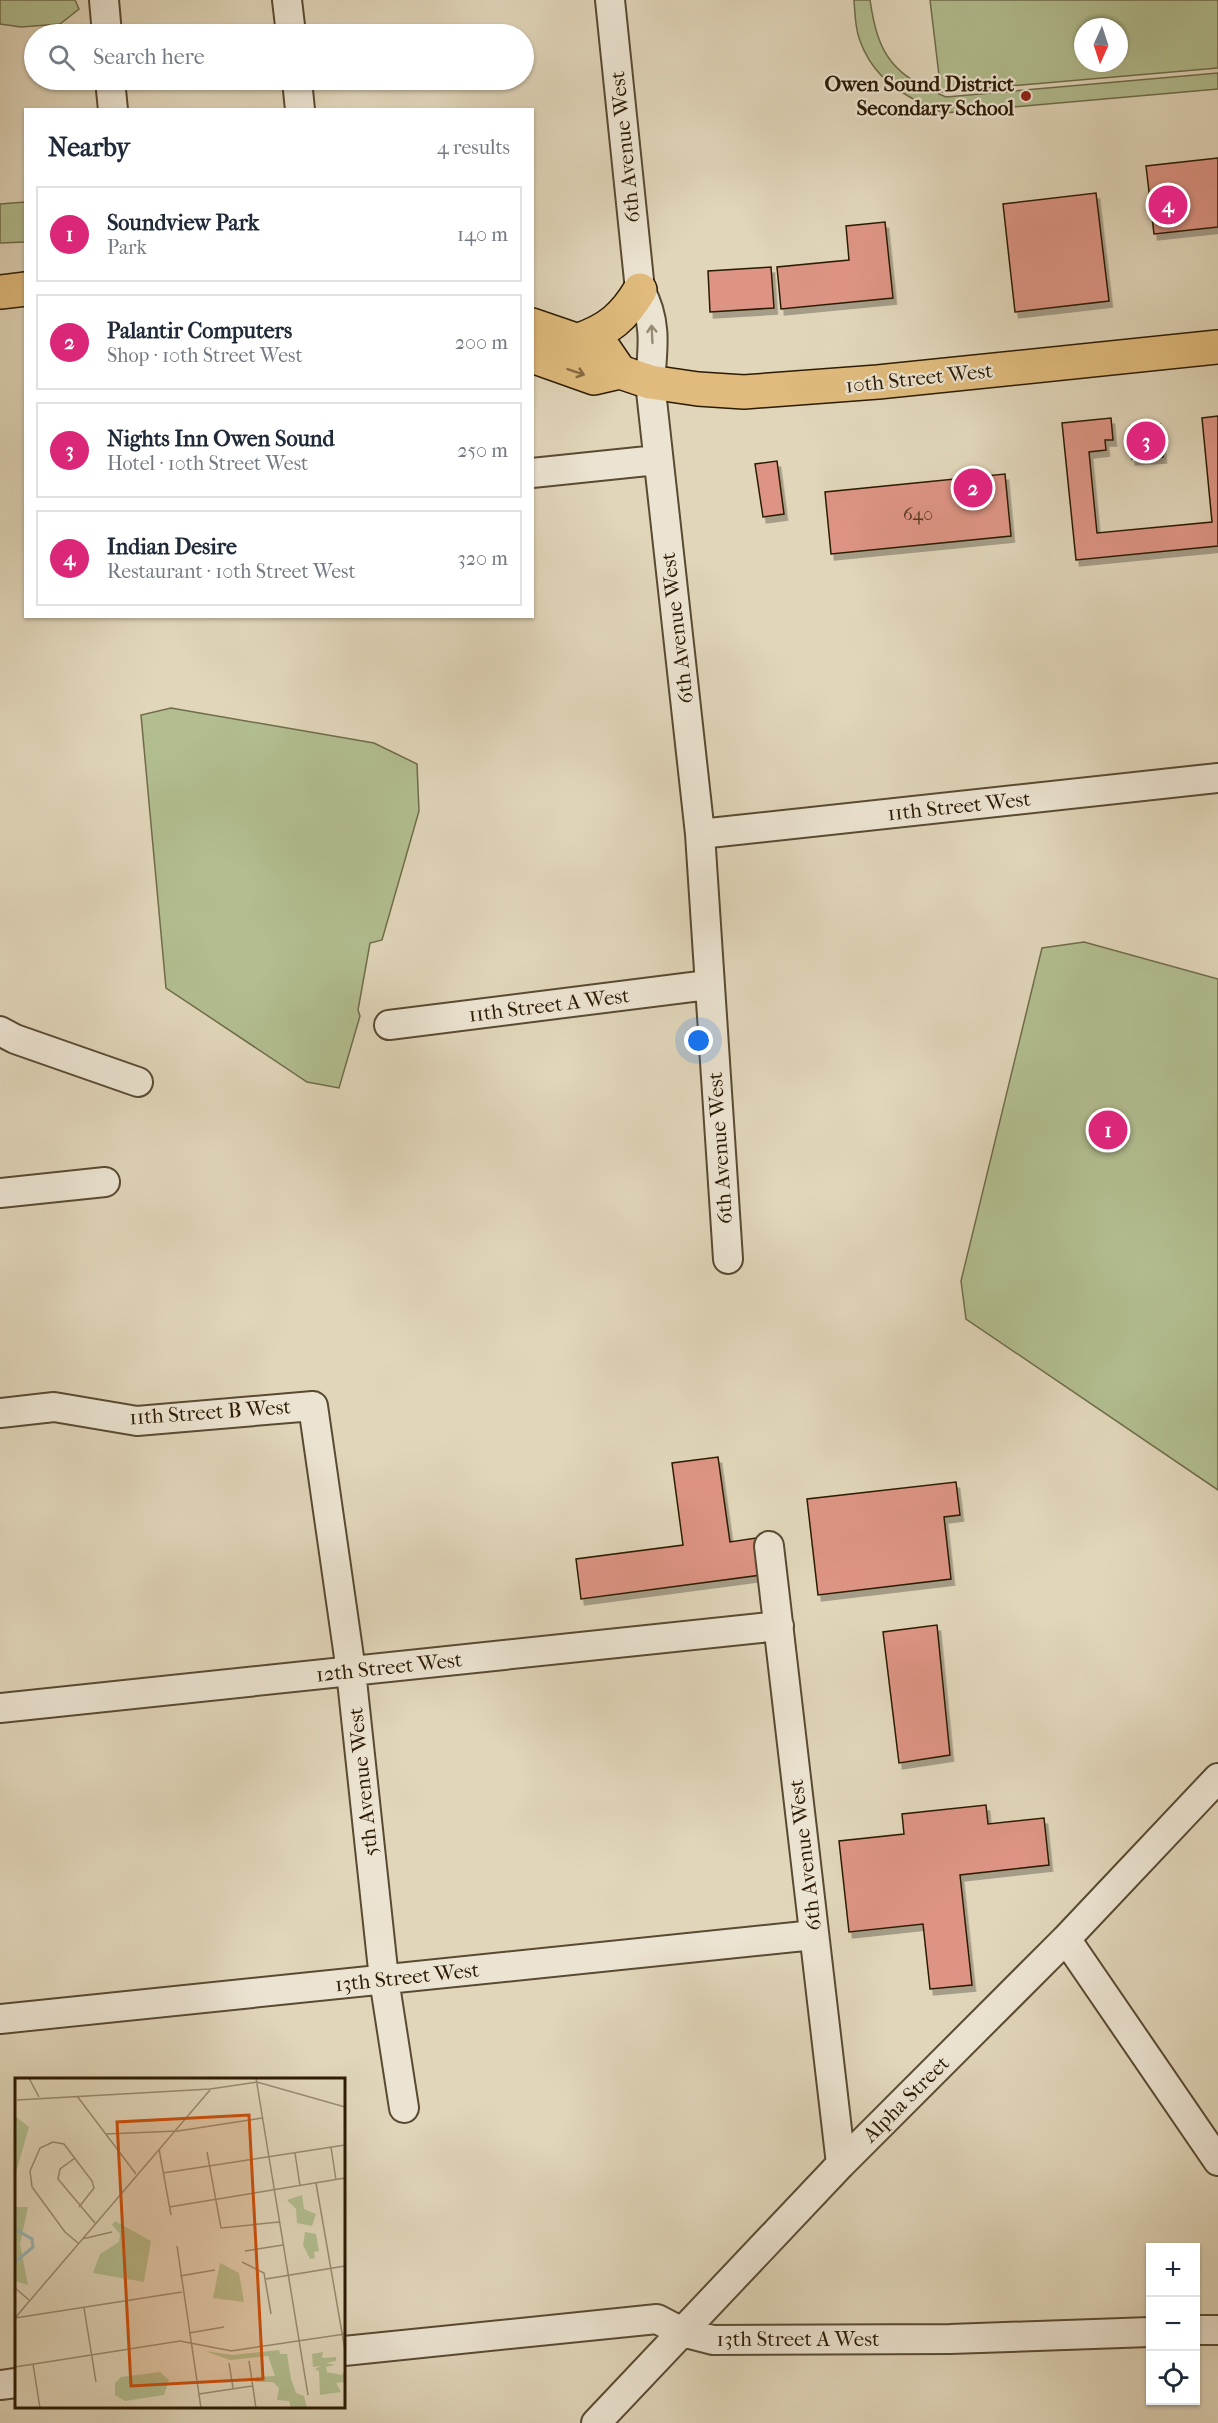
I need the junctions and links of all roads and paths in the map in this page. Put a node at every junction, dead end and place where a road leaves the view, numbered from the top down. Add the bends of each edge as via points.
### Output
1 (104, 0) edge
2 (287, 0) edge
3 (610, 0) edge
4 (106, 24) edge
5 (290, 24) edge
6 (111, 90) edge
7 (298, 90) edge
8 (113, 108) edge
9 (300, 108) edge
10 (24, 290) edge
11 (640, 290) junction
12 (0, 292) edge
13 (534, 325) edge
14 (579, 340) junction
15 (1218, 347) edge
16 (534, 357) edge
17 (635, 377) junction
18 (657, 460) junction
19 (534, 473) edge
20 (1218, 778) edge
21 (700, 834) junction
22 (708, 985) junction
23 (389, 1024) dead end
24 (0, 1031) edge
25 (138, 1082) dead end
26 (105, 1182) dead end
27 (0, 1193) edge
28 (728, 1259) dead end
29 (313, 1406) joint
30 (0, 1413) edge
31 (769, 1546) dead end
32 (779, 1626) junction
33 (351, 1671) junction
34 (0, 1708) edge
35 (1218, 1778) edge
36 (814, 1935) junction
37 (1066, 1939) junction
38 (384, 1979) junction
39 (0, 2019) edge
40 (404, 2108) dead end
41 (1218, 2161) edge
42 (841, 2164) junction
43 (1200, 2330) edge
44 (1218, 2330) edge
45 (682, 2332) junction
46 (1146, 2332) edge
47 (345, 2350) edge
48 (15, 2383) edge
49 (0, 2385) edge
50 (596, 2423) edge

1 - 4 street
2 - 5 street
3 - 11 street, 6th Avenue West
6 - 8 street
7 - 9 street
10 - 12 main road
11 - 14 main road via 614,324
17 -> 11 street, 6th Avenue West via 653,333 650,308
13 - 14 main road
14 - 17 main road via 604,350
15 - 17 main road, 10th Street West via 795,390 698,389
16 -> 17 main road, 10th Street West via 594,378
17 - 18 street, 6th Avenue West
18 - 19 street
18 - 21 street, 6th Avenue West
20 - 21 street, 11th Street West
21 - 22 street, 6th Avenue West
22 - 23 street, 11th Street A West
22 - 28 street, 6th Avenue West
24 - 25 street
26 - 27 street
29 - 30 street, 11th Street B West via 137,1421 54,1407
29 - 33 street, 5th Avenue West
31 - 32 street, 6th Avenue West
32 - 33 street, 12th Street West
32 - 36 street, 6th Avenue West
33 - 34 street, 12th Street West
33 - 38 street, 5th Avenue West
35 - 37 street, Alpha Street
36 - 38 street, 13th Street West
36 - 42 street, 6th Avenue West
37 - 41 street
37 - 42 street, Alpha Street
38 - 39 street, 13th Street West
38 - 40 street, 5th Avenue West
42 - 45 street, Alpha Street
43 - 44 street
45 - 46 street, 13th Street A West via 725,2340 950,2339
45 - 47 street, 13th Street A West via 657,2319
45 - 50 street, Alpha Street
48 - 49 street

